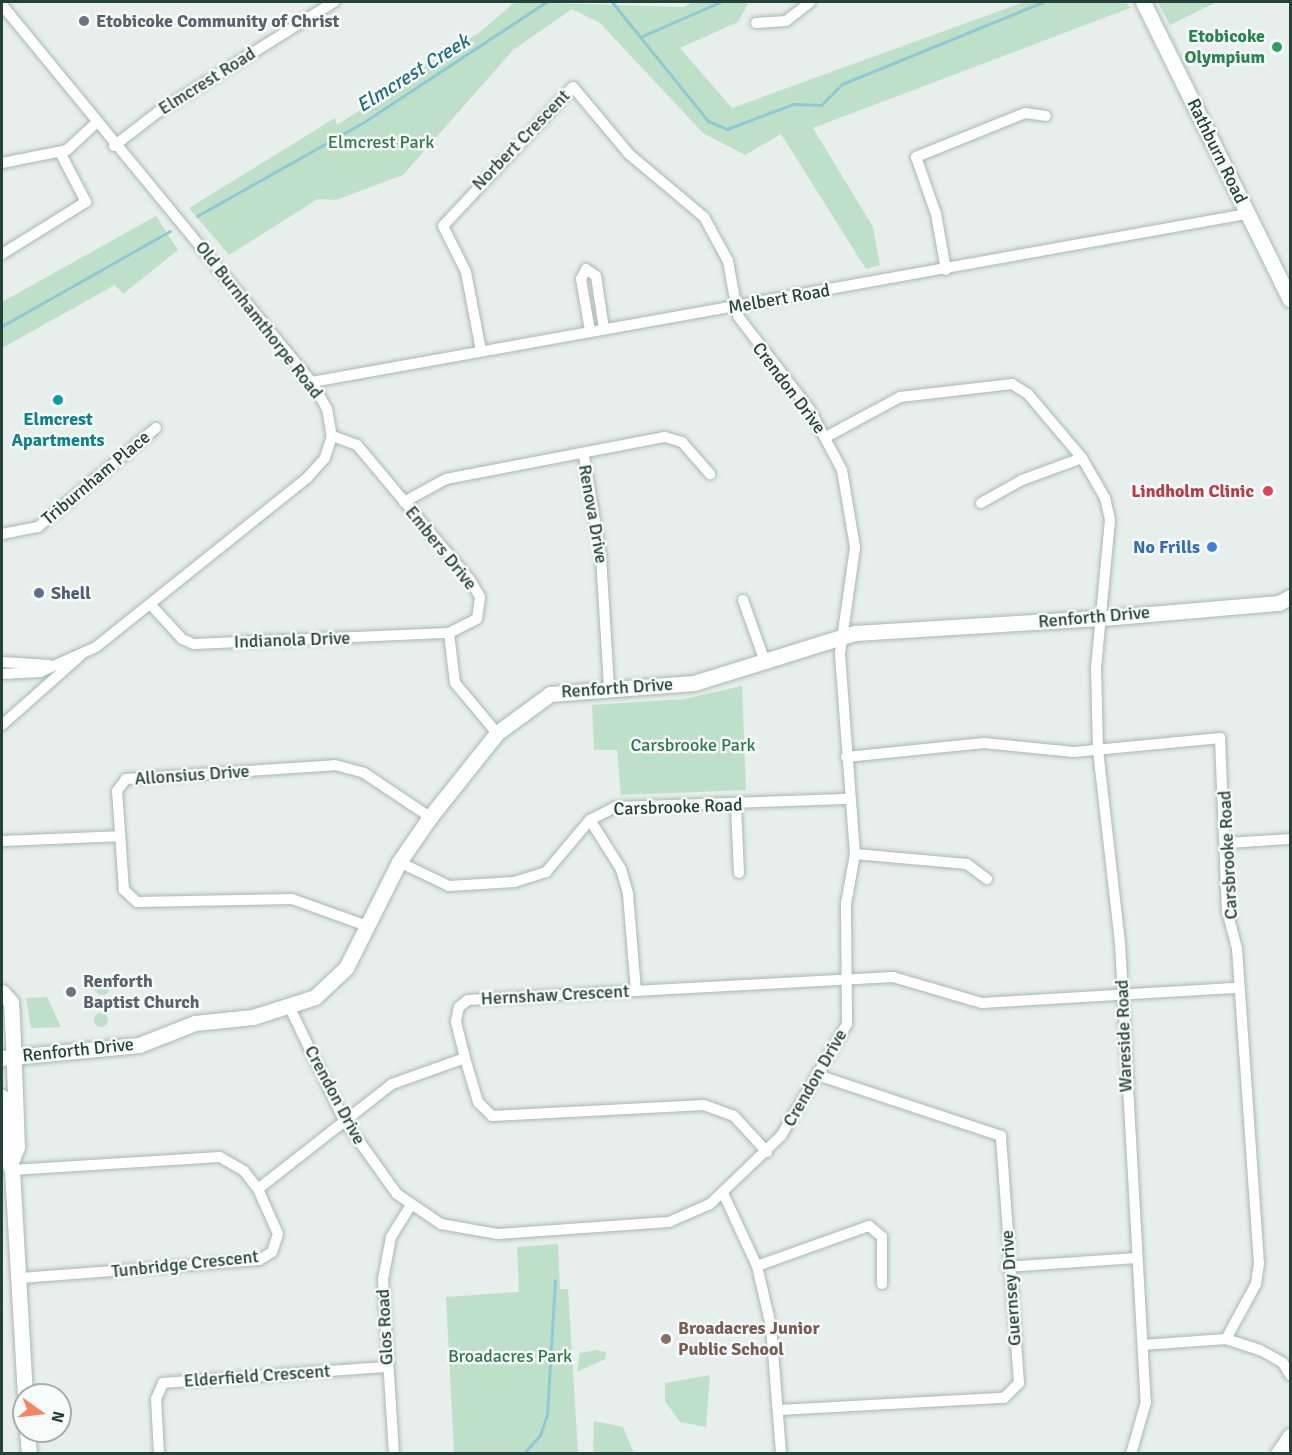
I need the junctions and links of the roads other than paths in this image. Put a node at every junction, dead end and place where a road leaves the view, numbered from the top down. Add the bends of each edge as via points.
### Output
1 (334, 2) edge
2 (810, 2) edge
3 (1143, 2) edge
4 (2, 5) edge
5 (756, 23) dead end
6 (1046, 116) dead end
7 (96, 123) junction
8 (114, 147) junction
9 (60, 152) junction
10 (2, 163) edge
11 (1247, 214) junction
12 (2, 254) edge
13 (946, 270) junction
14 (1290, 300) edge
15 (736, 307) junction
16 (604, 329) junction
17 (590, 331) junction
18 (481, 351) junction
19 (312, 382) junction
20 (156, 428) dead end
21 (332, 436) junction
22 (826, 437) junction
23 (584, 456) junction
24 (1082, 458) junction
25 (710, 474) dead end
26 (404, 502) junction
27 (981, 503) dead end
28 (2, 534) edge
29 (743, 600) dead end
30 (1287, 603) edge
31 (151, 605) junction
32 (1103, 618) junction
33 (449, 633) junction
34 (841, 637) junction
35 (80, 656) junction
36 (764, 659) junction
37 (2, 662) edge
38 (50, 665) junction
39 (2, 674) edge
40 (54, 684) junction
41 (609, 687) junction
42 (2, 725) edge
43 (497, 733) junction
44 (1098, 750) junction
45 (846, 757) junction
46 (847, 799) junction
47 (736, 805) junction
48 (430, 817) junction
49 (590, 820) junction
50 (119, 836) junction
51 (1290, 839) edge
52 (2, 842) edge
53 (1228, 843) junction
54 (855, 854) junction
55 (399, 862) junction
56 (739, 873) dead end
57 (987, 879) dead end
58 (367, 926) junction
59 (2, 975) edge
60 (850, 980) junction
61 (1238, 988) junction
62 (636, 991) junction
63 (2, 993) edge
64 (1123, 995) junction
65 (290, 1008) junction
66 (8, 1057) edge
67 (465, 1058) junction
68 (821, 1076) junction
69 (2, 1097) edge
70 (344, 1120) junction
71 (767, 1152) junction
72 (11, 1166) junction
73 (258, 1189) junction
74 (724, 1195) junction
75 (410, 1206) junction
76 (1135, 1258) junction
77 (757, 1266) junction
78 (1007, 1267) junction
79 (19, 1278) junction
80 (882, 1284) dead end
81 (1226, 1339) junction
82 (1143, 1345) junction
83 (387, 1367) junction
84 (1290, 1375) edge
85 (24, 1383) edge
86 (779, 1410) junction
87 (1290, 1436) edge
88 (159, 1454) edge
89 (394, 1454) edge
90 (781, 1454) edge
91 (1131, 1454) edge
92 (1278, 1454) edge

1 - 8 street, Elmcrest Road via 158,112
2 - 5 street via 786,21
3 - 11 street, Rathburn Road
4 - 7 street, Old Burnhamthorpe Road
6 - 13 street via 1025,113 916,157 936,214
7 - 8 street, Old Burnhamthorpe Road
7 - 9 street
8 - 19 street, Old Burnhamthorpe Road
9 - 10 street
9 - 12 street via 86,202
11 - 13 street, Melbert Road
11 - 14 street, Rathburn Road
13 - 15 street, Melbert Road
15 - 16 street, Melbert Road
15 - 18 street, Norbert Crescent via 728,261 704,217 629,154 570,87 443,226 466,272
15 - 22 street, Crendon Drive via 749,336
16 - 17 street, Melbert Road
16 - 17 street via 596,276 586,269 581,279
17 - 18 street, Melbert Road
18 - 19 street, Melbert Road
19 - 21 street, Old Burnhamthorpe Road via 327,409
20 - 28 street, Triburnham Place via 38,527
21 - 26 street, Embers Drive via 357,445
21 - 31 street via 318,468
22 - 24 street, Wareside Road via 900,397 991,383 1012,384 1028,394
22 - 34 street, Crendon Drive via 842,470 855,547
23 - 25 street via 672,438
23 - 26 street, Renova Drive via 446,479
23 - 41 street, Renova Drive via 601,556
24 - 27 street via 1022,480
24 - 32 street, Wareside Road via 1102,491 1110,520
26 - 33 street, Embers Drive via 480,597 477,619
29 - 36 street
30 - 32 street, Renforth Drive
31 - 33 street, Indianola Drive via 182,639 194,644
31 - 35 street
32 - 34 street, Renforth Drive
32 - 44 street, Wareside Road via 1096,668
33 - 43 street via 456,683
34 - 36 street, Renforth Drive
34 - 45 street, Crendon Drive
35 - 38 street
35 - 40 street
36 - 41 street, Renforth Drive via 694,683
37 - 38 street
38 - 39 street via 40,672
38 - 40 street
40 - 42 street
41 - 43 street, Renforth Drive via 550,694
43 - 48 street, Renforth Drive
44 - 45 street, Carsbrooke Road via 1002,743
44 - 53 street, Carsbrooke Road via 1220,738
44 - 64 street, Wareside Road
45 - 46 street, Crendon Drive
46 - 47 street, Carsbrooke Road
46 - 54 street, Crendon Drive
47 - 49 street, Carsbrooke Road via 615,807
47 - 56 street
48 - 50 street, Allonsius Drive via 364,773 335,765 126,779 117,791
48 - 55 street, Renforth Drive
49 - 55 street, Carsbrooke Road via 546,872 514,882 449,886
49 - 62 street via 621,869 628,894
50 - 52 street
50 - 58 street, Allonsius Drive via 124,890 137,902 292,899
51 - 53 street
53 - 61 street, Carsbrooke Road via 1227,911
54 - 57 street via 967,864
54 - 60 street, Crendon Drive via 846,904
55 - 58 street, Renforth Drive
58 - 65 street, Renforth Drive via 332,984
59 - 63 street
60 - 62 street, Hernshaw Crescent
60 - 64 street, Hernshaw Crescent via 902,978 982,1003
60 - 68 street, Crendon Drive via 845,1031
61 - 64 street, Hernshaw Crescent
61 - 81 street, Carsbrooke Road via 1259,1263 1256,1284
62 - 67 street, Hernshaw Crescent via 468,1000 459,1007 456,1021
63 - 66 street via 11,1002
64 - 76 street, Wareside Road
65 - 66 street, Renforth Drive via 195,1023 139,1045
65 - 70 street, Crendon Drive
66 - 72 street via 17,1147
67 - 70 street via 392,1084
67 - 71 street, Hernshaw Crescent via 478,1102 492,1116 704,1105 734,1116
68 - 71 street, Crendon Drive
68 - 78 street, Guernsey Drive via 1000,1134
69 - 72 street via 4,1148
70 - 73 street
70 - 75 street, Crendon Drive
71 - 74 street, Crendon Drive
72 - 73 street, Tunbridge Crescent via 208,1155 236,1166
72 - 79 street
73 - 79 street, Tunbridge Crescent via 278,1234 272,1252 260,1260
74 - 75 street, Crendon Drive via 669,1222 498,1234 449,1227
74 - 77 street
75 - 83 street, Glos Road via 396,1227 384,1260
76 - 78 street
76 - 82 street, Wareside Road
77 - 80 street via 869,1226 882,1237
77 - 86 street via 771,1326
78 - 86 street, Guernsey Drive via 1019,1383 1011,1396
79 - 85 street
81 - 82 street
81 - 84 street via 1260,1350 1282,1363
82 - 91 street, Wareside Road via 1144,1417
83 - 88 street, Elderfield Crescent via 163,1383 156,1399
83 - 89 street, Glos Road
86 - 90 street
87 - 92 street

